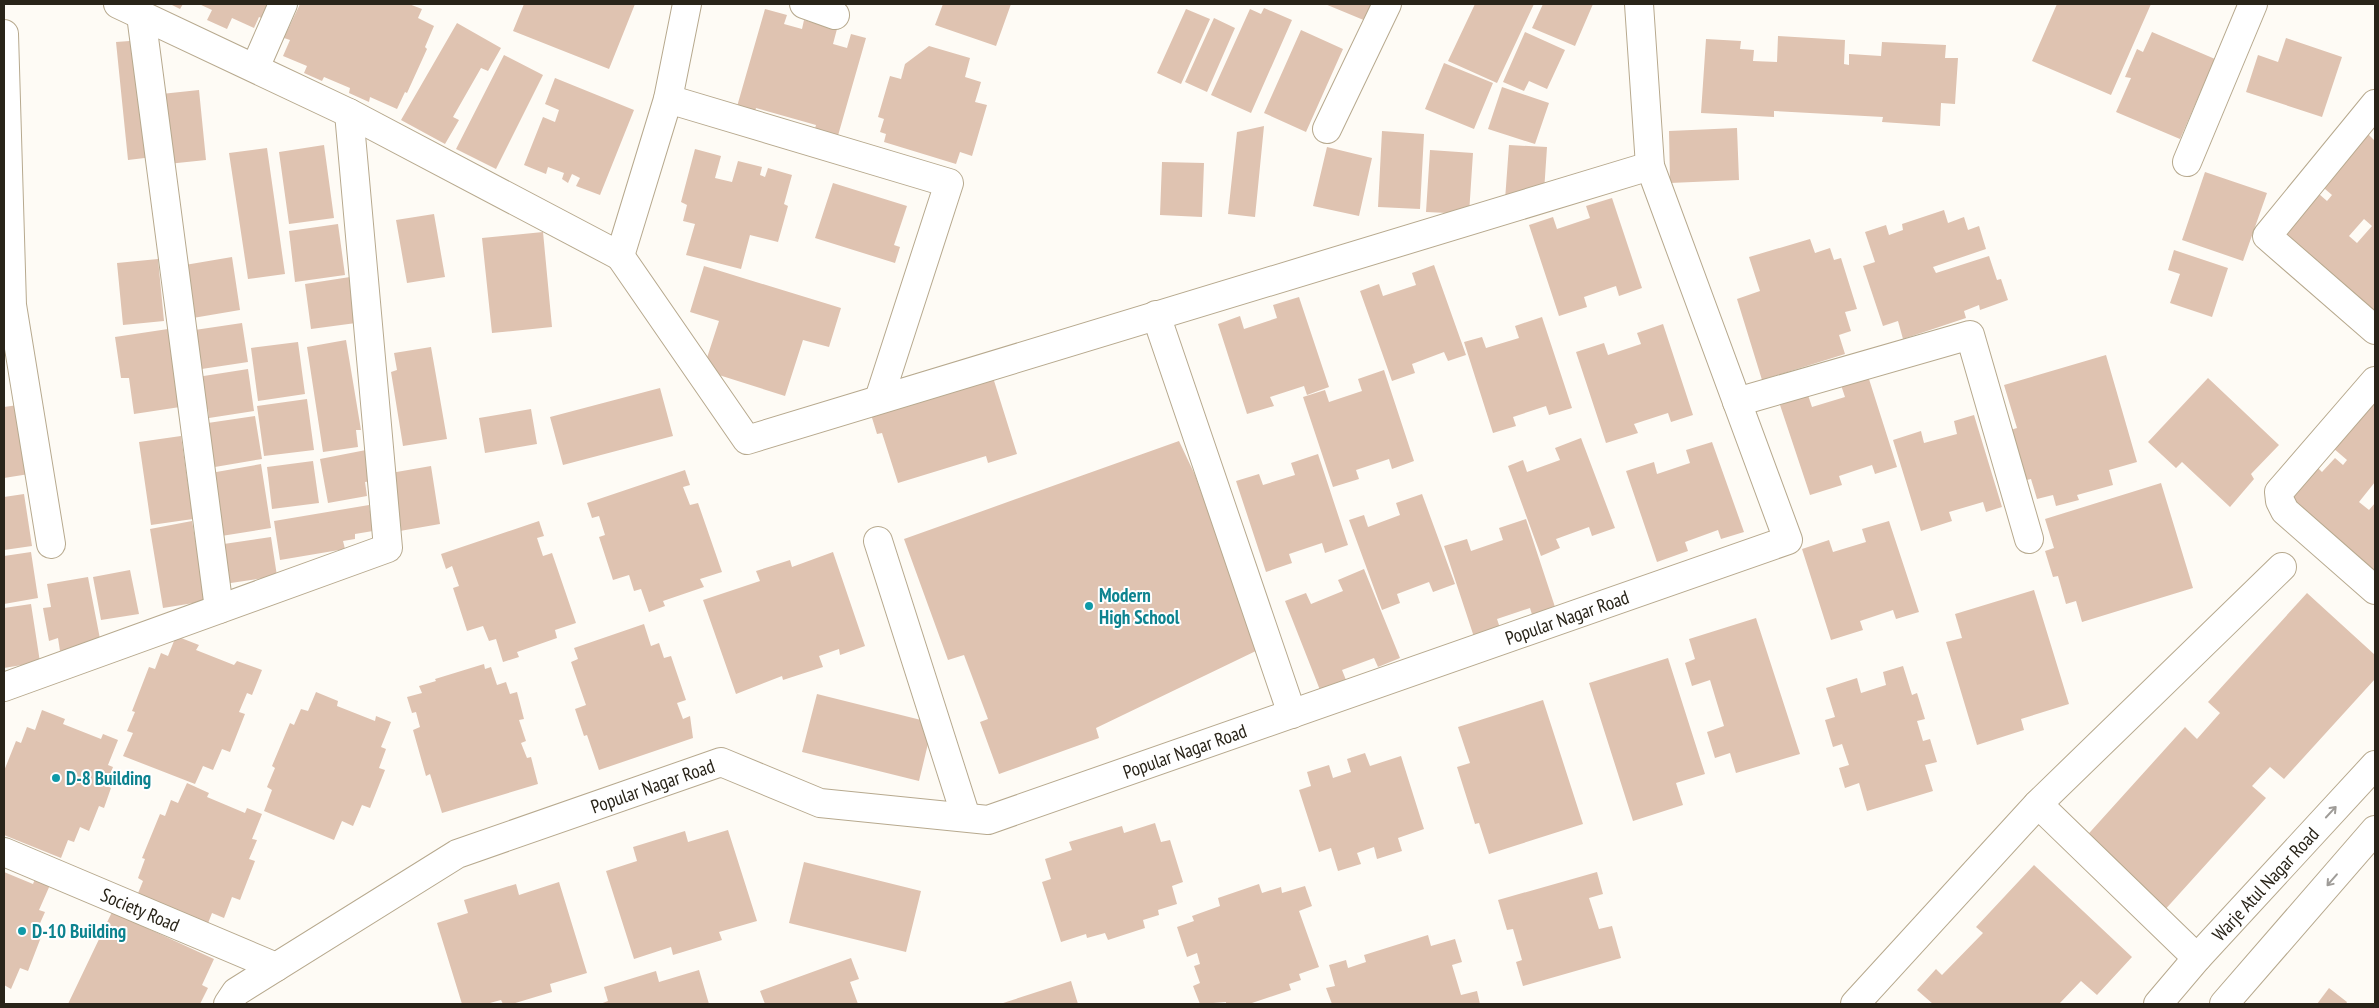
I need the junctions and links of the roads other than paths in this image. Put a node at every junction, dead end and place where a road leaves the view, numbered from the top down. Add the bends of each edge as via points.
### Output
1 (283, 4) edge
2 (687, 4) edge
3 (804, 4) edge
4 (1387, 4) edge
5 (1639, 4) edge
6 (2252, 4) edge
7 (129, 9) edge
8 (834, 15) dead end
9 (4, 34) edge
10 (255, 68) junction
11 (668, 99) junction
12 (2375, 104) edge
13 (349, 112) junction
14 (1327, 129) dead end
15 (2187, 162) dead end
16 (1650, 166) junction
17 (620, 256) junction
18 (1156, 315) junction
19 (2375, 330) edge
20 (2375, 381) edge
21 (879, 399) junction
22 (1737, 402) junction
23 (2029, 539) dead end
24 (878, 541) dead end
25 (51, 544) dead end
26 (2282, 567) dead end
27 (2375, 590) edge
28 (219, 609) junction
29 (4, 687) edge
30 (1292, 714) junction
31 (2375, 765) edge
32 (2038, 804) junction
33 (966, 817) junction
34 (2375, 830) edge
35 (4, 852) edge
36 (2197, 958) junction
37 (276, 967) junction
38 (228, 1004) edge
39 (1855, 1004) edge
40 (2158, 1004) edge
41 (2224, 1004) edge

1 - 10 street
2 - 11 street
3 - 8 street
4 - 14 street
5 - 16 street, Popular Nagar Road
6 - 15 street
7 - 10 street
7 - 28 street
9 - 25 street via 12,305
10 - 13 street
11 - 17 street
11 - 21 street via 949,183
12 - 19 street via 2267,236
13 - 17 street
13 - 28 street via 388,548
16 - 18 street
16 - 22 street, Popular Nagar Road
17 - 21 street via 747,440
18 - 21 street
18 - 30 street
20 - 27 street via 2279,492 2285,511
22 - 23 street via 1970,336
22 - 30 street, Popular Nagar Road via 1788,540
24 - 33 street
26 - 32 street
28 - 29 street
30 - 33 street, Popular Nagar Road via 988,820
36 -> 31 street, Warje Atul Nagar Road
32 - 36 street
32 - 39 street
33 - 37 street, Popular Nagar Road via 820,803 721,762 457,854
34 -> 41 street
35 - 37 street, Society Road
36 - 40 street, Warje Atul Nagar Road
37 - 38 street, Popular Nagar Road via 236,992

